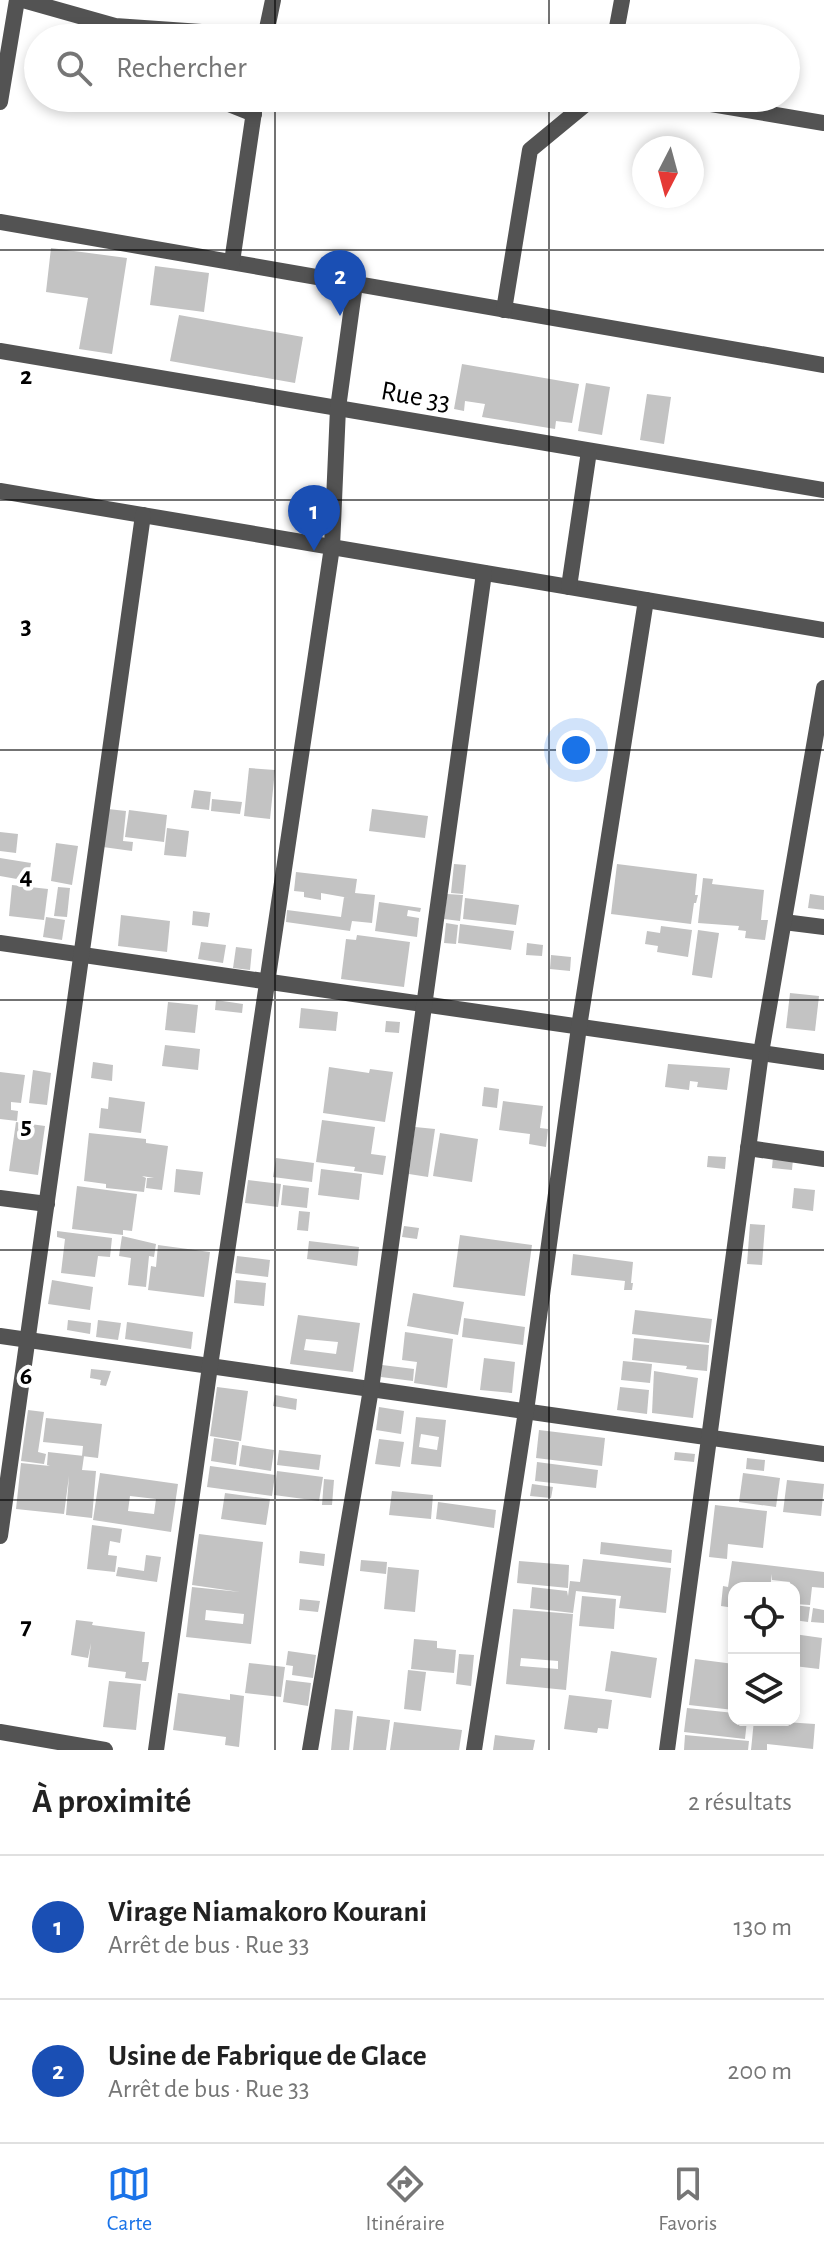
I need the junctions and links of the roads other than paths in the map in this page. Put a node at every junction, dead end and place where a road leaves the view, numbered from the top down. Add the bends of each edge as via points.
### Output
1 (20, 0) edge
2 (273, 0) edge
3 (622, 0) edge
4 (94, 24) edge
5 (268, 24) edge
6 (618, 24) edge
7 (0, 102) edge
8 (254, 112) edge
9 (576, 112) edge
10 (758, 112) edge
11 (824, 123) edge
12 (0, 222) edge
13 (232, 262) junction
14 (355, 284) junction
15 (504, 310) junction
16 (0, 351) edge
17 (824, 365) edge
18 (338, 408) junction
19 (589, 451) junction
20 (824, 490) edge
21 (0, 491) edge
22 (143, 515) junction
23 (332, 547) junction
24 (484, 573) junction
25 (569, 587) junction
26 (646, 600) junction
27 (824, 630) edge
28 (824, 688) edge
29 (816, 778) edge
30 (784, 922) junction
31 (824, 927) edge
32 (0, 943) edge
33 (84, 955) junction
34 (268, 982) junction
35 (424, 1004) junction
36 (579, 1027) junction
37 (761, 1053) junction
38 (824, 1062) edge
39 (748, 1148) junction
40 (824, 1159) edge
41 (0, 1198) edge
42 (47, 1204) junction
43 (0, 1336) edge
44 (27, 1340) junction
45 (210, 1366) junction
46 (371, 1389) junction
47 (526, 1411) junction
48 (709, 1438) junction
49 (824, 1454) edge
50 (0, 1536) edge
51 (0, 1732) edge
52 (105, 1750) edge
53 (156, 1750) edge
54 (310, 1750) edge
55 (474, 1750) edge
56 (667, 1750) edge

1 - 4 street
1 - 7 street
2 - 5 street
3 - 6 street
8 - 13 street
9 - 15 street via 530,150
10 - 11 street
12 - 13 street
13 - 14 street
14 - 15 street
14 - 18 street
15 - 17 street
16 - 18 street, Rue 33
18 - 19 street, Rue 33
18 - 23 street
19 - 20 street, Rue 33
19 - 25 street
21 - 22 street
22 - 23 street
22 - 33 street
23 - 24 street
23 - 34 street
24 - 25 street
24 - 35 street
25 - 26 street
26 - 27 street
26 - 36 street
28 - 29 street
29 - 30 street
30 - 31 street
30 - 37 street
32 - 33 street
33 - 34 street
33 - 42 street
34 - 35 street
34 - 45 street
35 - 36 street
35 - 46 street
36 - 37 street
36 - 47 street
37 - 38 street
37 - 39 street
39 - 40 street
39 - 48 street
41 - 42 street
42 - 44 street
43 - 44 street
44 - 45 street
44 - 50 street
45 - 46 street
45 - 53 street
46 - 47 street
46 - 54 street
47 - 48 street
47 - 55 street
48 - 49 street
48 - 56 street
51 - 52 street

